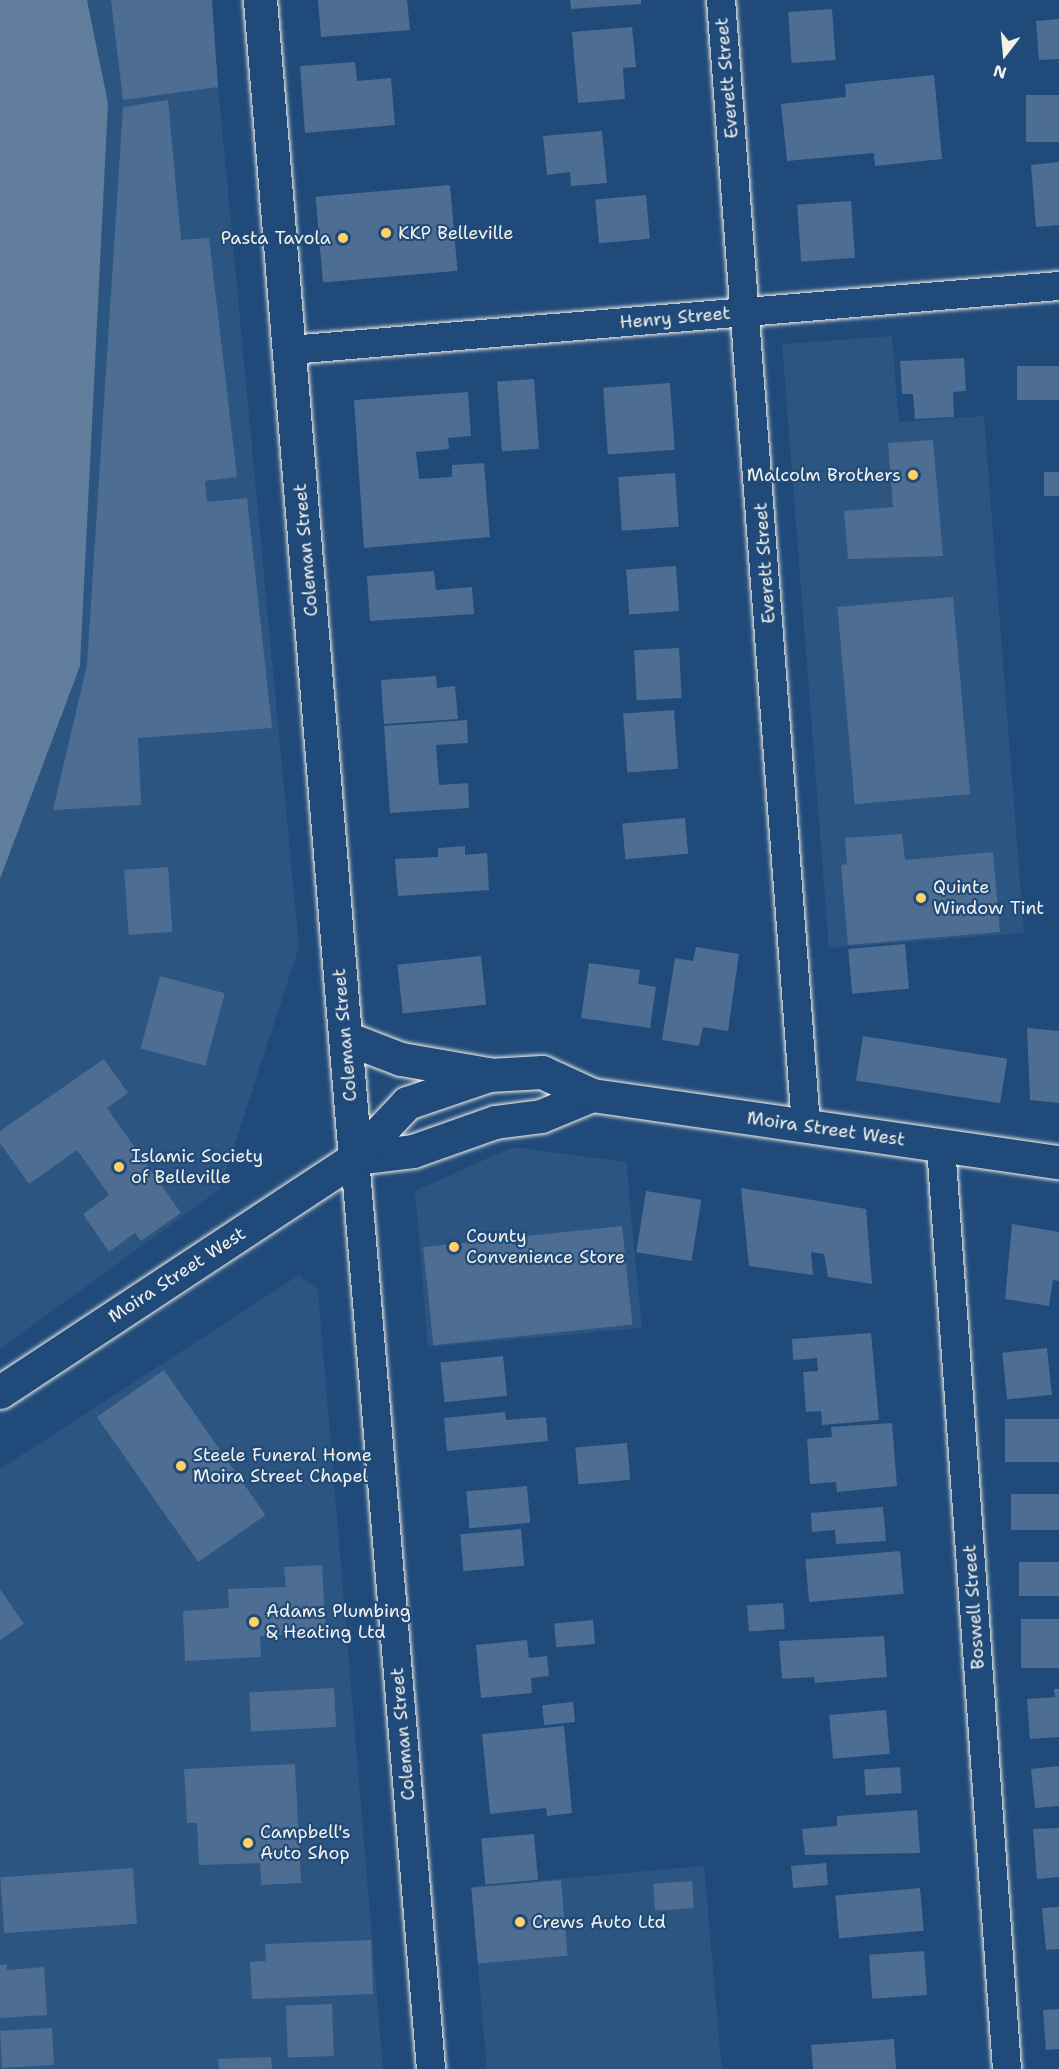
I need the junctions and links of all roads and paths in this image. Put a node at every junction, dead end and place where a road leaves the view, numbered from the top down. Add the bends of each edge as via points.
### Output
1 (260, 0) edge
2 (721, 0) edge
3 (1059, 286) edge
4 (746, 312) junction
5 (290, 350) junction
6 (346, 1038) junction
7 (489, 1075) junction
8 (592, 1095) junction
9 (806, 1125) junction
10 (941, 1146) junction
11 (355, 1158) junction
12 (1059, 1162) edge
13 (0, 1392) edge
14 (431, 2069) edge
15 (1007, 2069) edge

1 - 5 main road, Coleman Street
2 - 4 street, Everett Street
3 - 4 street, Henry Street
4 - 5 street, Henry Street
4 - 9 street, Everett Street
5 - 6 main road, Coleman Street
6 - 7 main road via 402,1059
6 - 11 main road, Coleman Street
7 - 8 main road, Moira Street West via 542,1072
7 - 11 main road, Moira Street West via 407,1103
8 - 9 main road, Moira Street West
8 - 11 main road, Moira Street West via 541,1116 495,1122 413,1150
9 - 10 main road, Moira Street West
10 - 12 main road, Moira Street West
10 - 15 street, Boswell Street
11 - 13 main road, Moira Street West
11 - 14 street, Coleman Street

